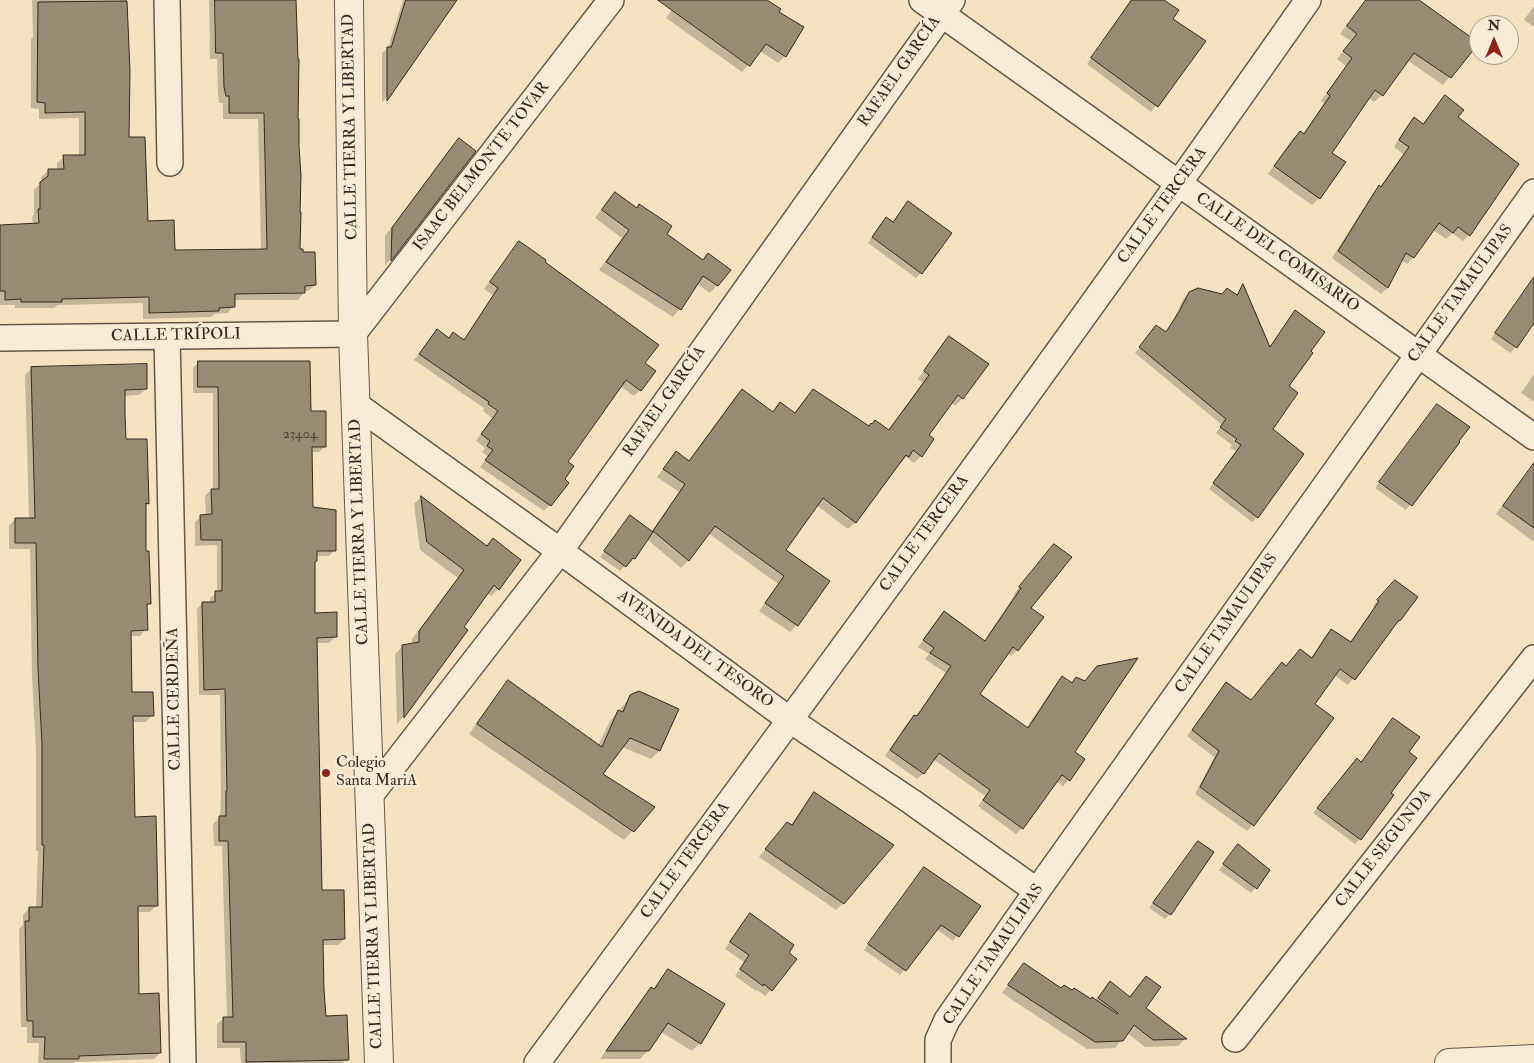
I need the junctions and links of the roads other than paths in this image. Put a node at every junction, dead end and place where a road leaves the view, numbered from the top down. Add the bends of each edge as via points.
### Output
1 (166, 0) edge
2 (349, 0) edge
3 (611, 0) edge
4 (1308, 0) edge
5 (938, 5) edge
6 (170, 163) dead end
7 (1179, 184) junction
8 (1534, 192) edge
9 (353, 334) junction
10 (167, 336) junction
11 (0, 338) edge
12 (1418, 354) junction
13 (355, 404) junction
14 (1534, 436) edge
15 (560, 551) junction
16 (1534, 658) edge
17 (790, 720) junction
18 (369, 797) junction
19 (1037, 891) junction
20 (1235, 1038) dead end
21 (1531, 1061) edge
22 (183, 1063) edge
23 (378, 1063) edge
24 (537, 1063) edge
25 (938, 1063) edge
26 (1449, 1063) edge

1 - 6 street
2 - 9 street, CALLE TIERRA Y LIBERTAD
3 - 9 street, ISAAC BELMONTE TOVAR
4 - 7 street, CALLE TERCERA
5 - 7 street, CALLE DEL COMISARIO
5 - 15 street, RAFAEL GARCÍA
7 - 12 street, CALLE DEL COMISARIO
7 - 17 street, CALLE TERCERA
8 - 12 street, CALLE TAMAULIPAS
9 - 10 street, CALLE TRÍPOLI
9 - 13 street, CALLE TIERRA Y LIBERTAD
10 - 11 street, CALLE TRÍPOLI
10 - 22 street, CALLE CERDEÑA
12 - 14 street, CALLE DEL COMISARIO
12 - 19 street, CALLE TAMAULIPAS
13 - 15 street, AVENIDA DEL TESORO
13 - 18 street, CALLE TIERRA Y LIBERTAD
15 - 17 street, AVENIDA DEL TESORO
15 - 18 street, RAFAEL GARCÍA
16 - 20 street, CALLE SEGUNDA
17 - 19 street, AVENIDA DEL TESORO
17 - 24 street, CALLE TERCERA
18 - 23 street, CALLE TIERRA Y LIBERTAD
19 - 25 street, CALLE TAMAULIPAS via 948,1020 938,1040
21 - 26 street

